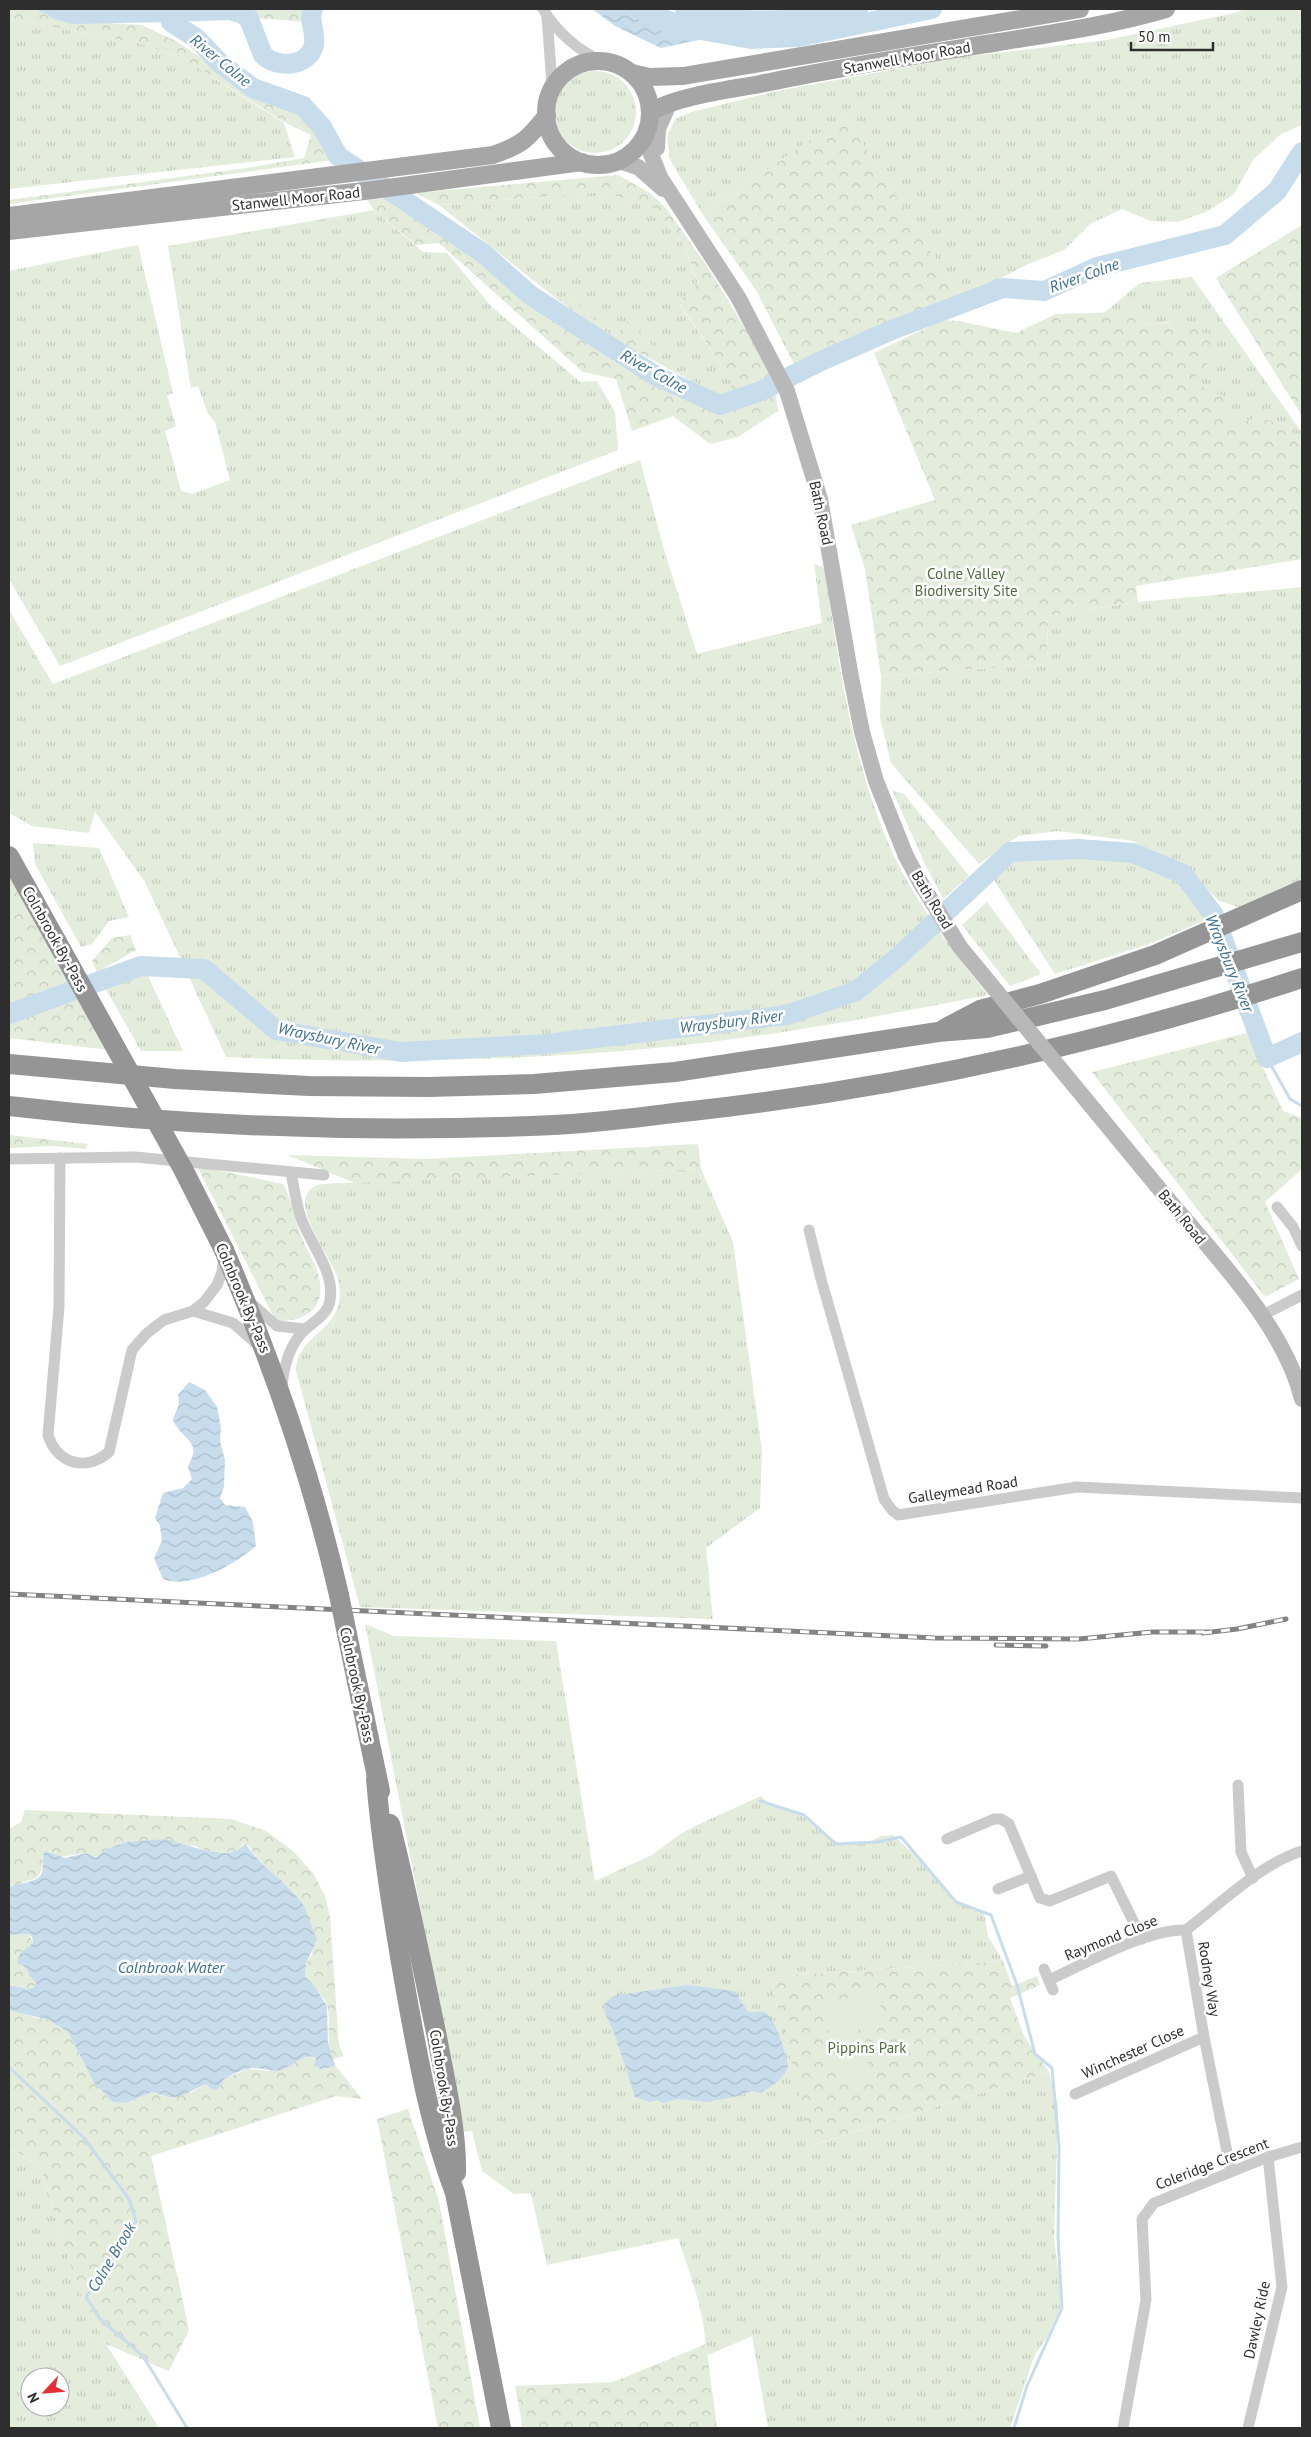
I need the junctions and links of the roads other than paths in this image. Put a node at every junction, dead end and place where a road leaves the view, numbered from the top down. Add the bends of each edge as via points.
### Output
1 (1080, 9) edge
2 (1166, 9) edge
3 (545, 12) edge
4 (602, 61) junction
5 (632, 73) junction
6 (552, 85) junction
7 (669, 104) junction
8 (651, 112) junction
9 (547, 115) junction
10 (648, 131) junction
11 (618, 161) junction
12 (582, 162) junction
13 (660, 177) junction
14 (672, 197) junction
15 (9, 216) edge
16 (9, 231) edge
17 (9, 856) edge
18 (1302, 890) edge
19 (1302, 942) edge
20 (1302, 978) edge
21 (938, 1032) junction
22 (9, 1064) edge
23 (9, 1106) edge
24 (60, 1158) junction
25 (9, 1159) edge
26 (291, 1173) junction
27 (324, 1175) dead end
28 (1277, 1207) dead end
29 (809, 1230) dead end
30 (1301, 1242) edge
31 (224, 1250) junction
32 (1302, 1295) edge
33 (244, 1296) junction
34 (193, 1311) junction
35 (1263, 1315) junction
36 (305, 1329) junction
37 (266, 1352) junction
38 (282, 1396) junction
39 (1302, 1399) edge
40 (1302, 1498) edge
41 (1238, 1786) dead end
42 (947, 1839) dead end
43 (1302, 1851) edge
44 (1032, 1876) junction
45 (1254, 1878) junction
46 (998, 1889) dead end
47 (1186, 1930) junction
48 (1142, 1939) junction
49 (1049, 1980) dead end
50 (1204, 2037) junction
51 (1075, 2094) dead end
52 (1302, 2147) edge
53 (1268, 2157) junction
54 (1231, 2172) junction
55 (501, 2428) edge
56 (1123, 2428) edge
57 (1248, 2428) edge

1 - 5 main road, Stanwell Moor Road via 683,76 649,77
2 - 7 main road, Stanwell Moor Road via 1109,23 792,77
3 - 4 street via 586,55
3 - 6 street
4 - 5 main road
4 - 6 main road via 576,66 563,73
5 - 8 main road via 646,92
6 - 9 main road
7 - 8 main road, Stanwell Moor Road
7 - 13 street via 658,128
8 - 10 main road
9 - 12 main road via 552,138 559,148
9 - 15 main road, Stanwell Moor Road via 518,146 501,152 359,173
10 - 11 main road via 639,145
10 - 13 street via 649,149
11 - 12 main road via 605,165
11 - 14 street via 638,167
12 - 16 main road, Stanwell Moor Road via 373,190
13 - 14 street
14 - 35 street, Bath Road, bridge via 733,290 787,391 820,499 862,732 876,781 906,856 960,947
17 - 31 highway, Colnbrook By-Pass, bridge via 183,1169
18 - 21 highway via 1195,938 1098,975 980,1010
19 - 21 highway via 1106,1000 996,1026
20 - 23 highway via 1125,1031 994,1063 768,1103 557,1125 359,1129 230,1124
21 - 22 highway via 675,1072 534,1084 309,1086 175,1080
24 - 25 street
24 - 26 street via 135,1157
24 - 34 street via 59,1307 48,1435 56,1452 83,1464 109,1452 132,1350 164,1320
26 - 27 street
26 - 36 street via 300,1216 329,1281 329,1305 317,1321
28 - 30 street
29 - 40 street, Galleymead Road via 884,1499 898,1515 1077,1487
31 - 33 highway, Colnbrook By-Pass
31 - 34 street via 217,1285
32 - 35 street
33 - 36 street via 271,1323
33 - 37 highway, Colnbrook By-Pass
34 - 37 street via 232,1323
35 - 39 street, Bath Road via 1289,1361
36 - 38 street via 286,1361
37 - 38 highway, Colnbrook By-Pass
38 - 55 highway, Colnbrook By-Pass, bridge via 316,1503 339,1595 376,1779 398,1856 442,2064 453,2141 455,2193
41 - 45 street via 1241,1852
42 - 44 street via 1001,1819 1010,1824
43 - 45 street, Rodney Way via 1288,1855
44 - 46 street
44 - 48 street via 1040,1898 1050,1901 1111,1876
45 - 47 street, Rodney Way
47 - 48 street, Raymond Close via 1172,1929
47 - 50 street, Rodney Way
48 - 49 street, Raymond Close
50 - 51 street, Winchester Close
50 - 54 street, Rodney Way
52 - 53 street, Coleridge Crescent
53 - 54 street, Coleridge Crescent
53 - 57 street, Dawley Ride via 1282,2288
54 - 56 street, Coleridge Crescent via 1154,2203 1142,2219 1146,2300

